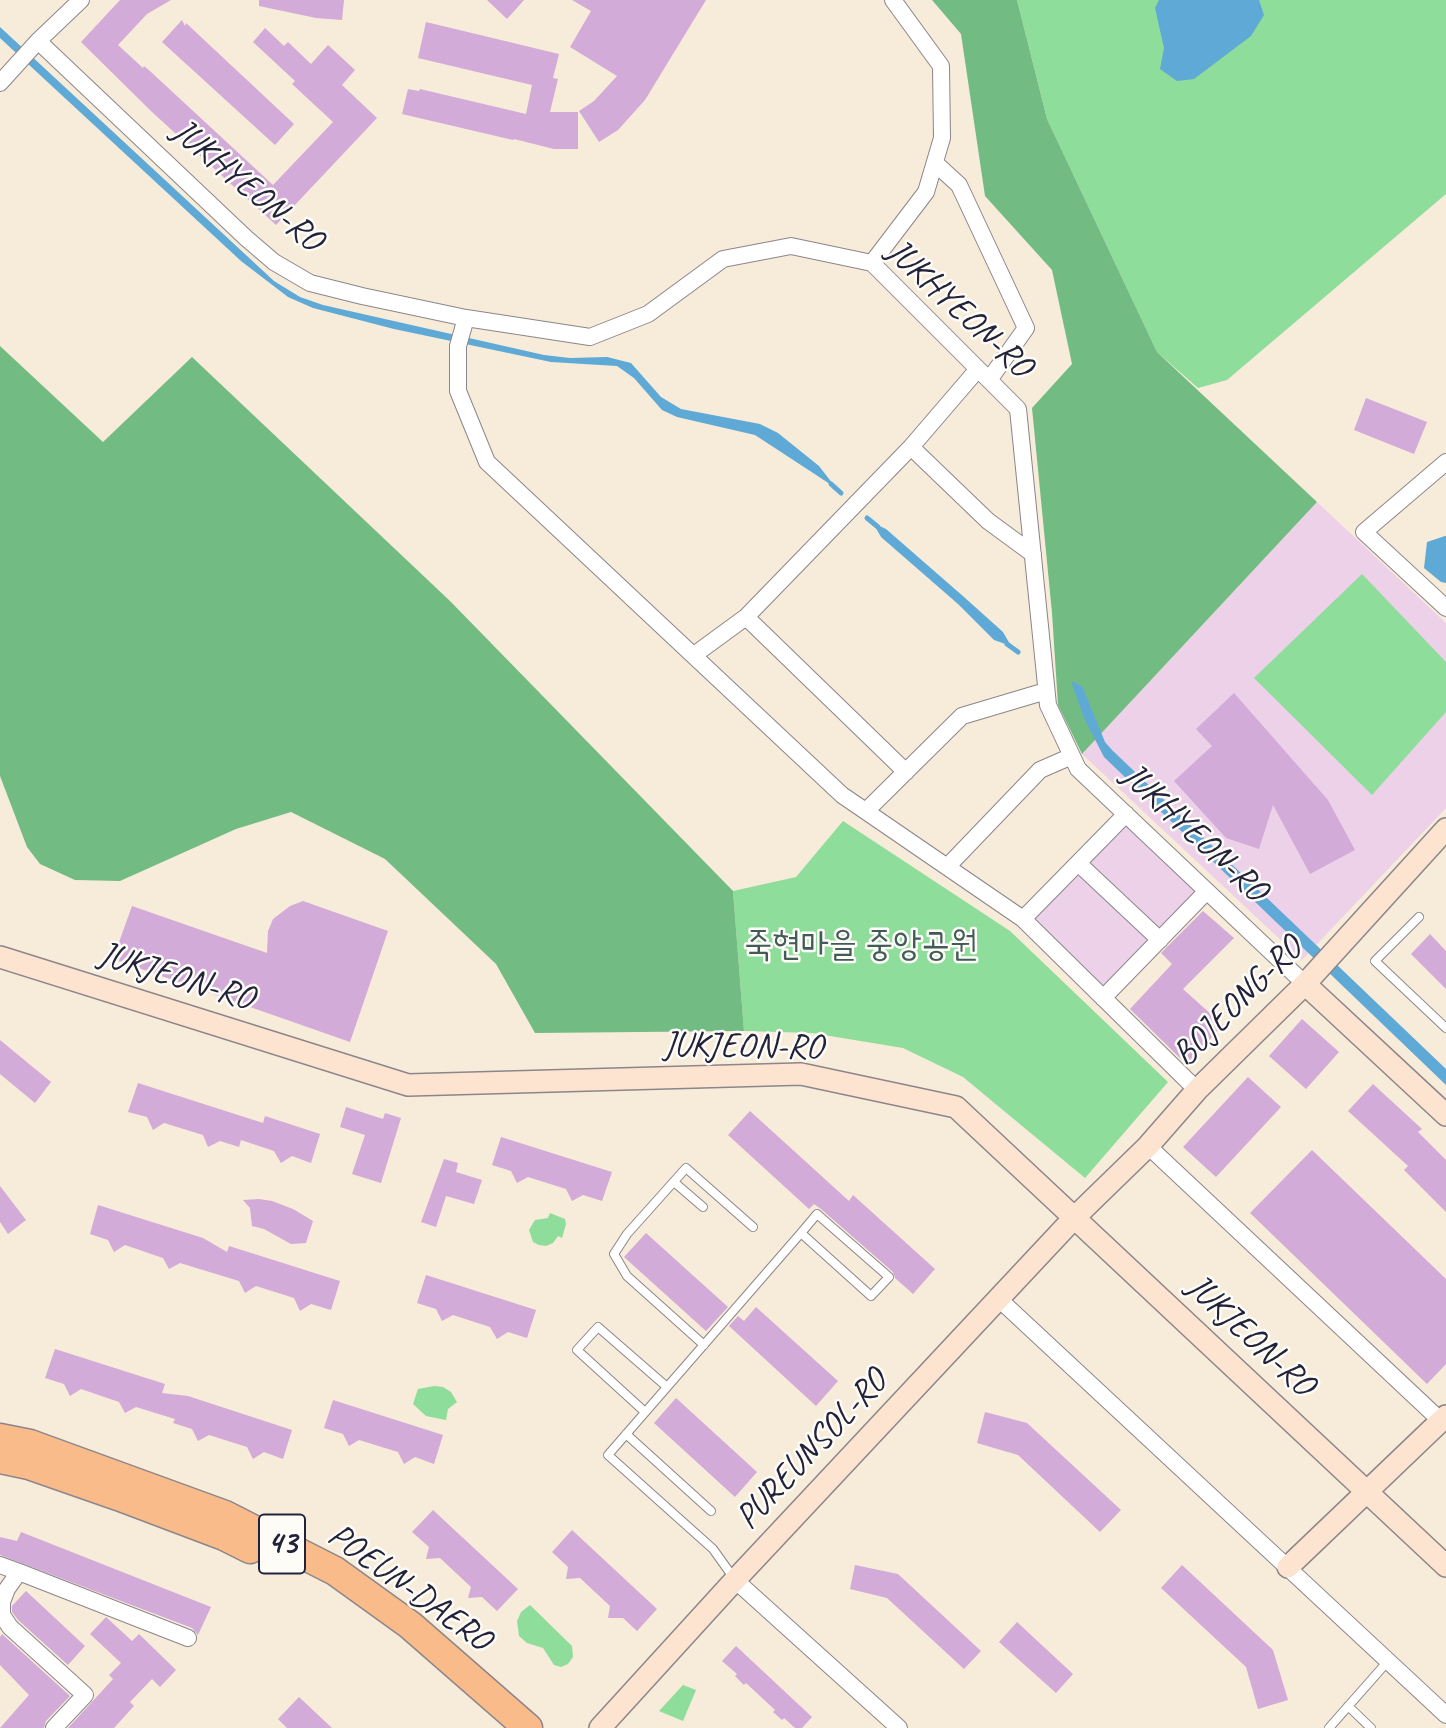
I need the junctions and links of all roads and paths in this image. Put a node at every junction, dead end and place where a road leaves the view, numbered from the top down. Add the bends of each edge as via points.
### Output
1 (81, 0) edge
2 (893, 0) edge
3 (38, 41) junction
4 (0, 83) edge
5 (935, 163) junction
6 (872, 262) junction
7 (461, 332) junction
8 (984, 374) junction
9 (911, 447) junction
10 (1446, 461) edge
11 (1032, 554) junction
12 (1446, 608) edge
13 (746, 617) junction
14 (694, 656) junction
15 (1046, 691) junction
16 (1072, 756) junction
17 (906, 772) junction
18 (866, 811) junction
19 (1126, 814) junction
20 (1446, 829) edge
21 (1078, 863) junction
22 (947, 867) junction
23 (1208, 891) junction
24 (1419, 917) dead end
25 (1023, 919) junction
26 (1160, 940) junction
27 (0, 957) edge
28 (1311, 977) junction
29 (1103, 998) junction
30 (1446, 1028) edge
31 (1197, 1090) junction
32 (1446, 1115) edge
33 (1148, 1146) junction
34 (674, 1182) junction
35 (703, 1207) dead end
36 (1074, 1218) junction
37 (753, 1227) dead end
38 (801, 1233) junction
39 (1000, 1300) junction
40 (704, 1345) junction
41 (667, 1387) junction
42 (645, 1412) junction
43 (1443, 1419) edge
44 (626, 1434) junction
45 (0, 1438) edge
46 (0, 1459) edge
47 (1369, 1492) junction
48 (711, 1511) dead end
49 (0, 1565) edge
50 (1446, 1566) edge
51 (1287, 1567) junction
52 (19, 1572) junction
53 (735, 1580) junction
54 (188, 1638) dead end
55 (1388, 1661) junction
56 (1348, 1706) junction
57 (1446, 1715) edge
58 (520, 1727) edge
59 (54, 1728) edge
60 (600, 1728) edge
61 (899, 1728) edge
62 (1328, 1728) edge
63 (1371, 1728) edge

1 - 3 street
2 - 5 street via 941,66 942,138
3 - 4 street
3 - 7 street, JUKHYEON-RO via 274,262 310,282
5 - 6 street via 926,192
5 - 8 street via 959,185 1026,328
6 - 7 street, JUKHYEON-RO via 792,246 723,259 648,314 590,337
6 - 8 street, JUKHYEON-RO
7 - 14 street via 458,391 487,462
8 - 9 street
8 - 11 street, JUKHYEON-RO via 1018,409
9 - 11 street via 988,521
9 - 13 street
10 - 12 street via 1364,531
11 - 15 street, JUKHYEON-RO
13 - 14 street
13 - 17 street
14 - 18 street via 842,795
15 - 16 street, JUKHYEON-RO
15 - 17 street via 962,716
16 - 19 street, JUKHYEON-RO via 1078,769
16 - 22 street via 1040,769
17 - 18 street
18 - 22 street
19 - 21 street
19 - 23 street, JUKHYEON-RO
20 - 28 street, BOJEONG-RO
21 - 25 street
21 - 26 street
22 - 25 street
23 - 26 street
23 - 28 street, JUKHYEON-RO
24 - 30 lane via 1375,961
25 - 29 street
26 - 29 street
27 - 36 street, JUKJEON-RO via 408,1086 801,1074 956,1107
28 - 31 street, BOJEONG-RO
28 - 32 street, JUKHYEON-RO
29 - 31 street
31 - 33 street, BOJEONG-RO
33 - 36 street, BOJEONG-RO
33 - 43 street
34 - 35 lane
34 - 37 lane via 686,1168
34 - 40 lane via 626,1234 614,1254 627,1276
36 - 39 street, PUREUNSOL-RO
36 - 47 street, JUKJEON-RO
38 - 38 lane via 870,1296 889,1277 817,1214
38 - 40 lane
39 - 51 street
39 - 53 street, PUREUNSOL-RO
40 - 41 lane
41 - 42 lane
41 - 42 lane via 598,1327 576,1350
42 - 44 lane
43 - 47 street
44 - 48 lane
44 - 53 lane via 608,1455 713,1549
45 - 58 highway, POEUN-DAERO / 43 via 30,1444 225,1515 335,1571 410,1625
46 - 58 highway, POEUN-DAERO / 43 via 41,1469 224,1535 333,1591
47 - 50 street, JUKJEON-RO
47 - 51 street
49 - 52 street
51 - 55 street
52 - 54 street
52 - 59 street via 7,1589 2,1615 85,1695
53 - 60 street, PUREUNSOL-RO
53 - 61 street
55 - 56 lane
55 - 57 street
56 - 62 lane
56 - 63 lane

